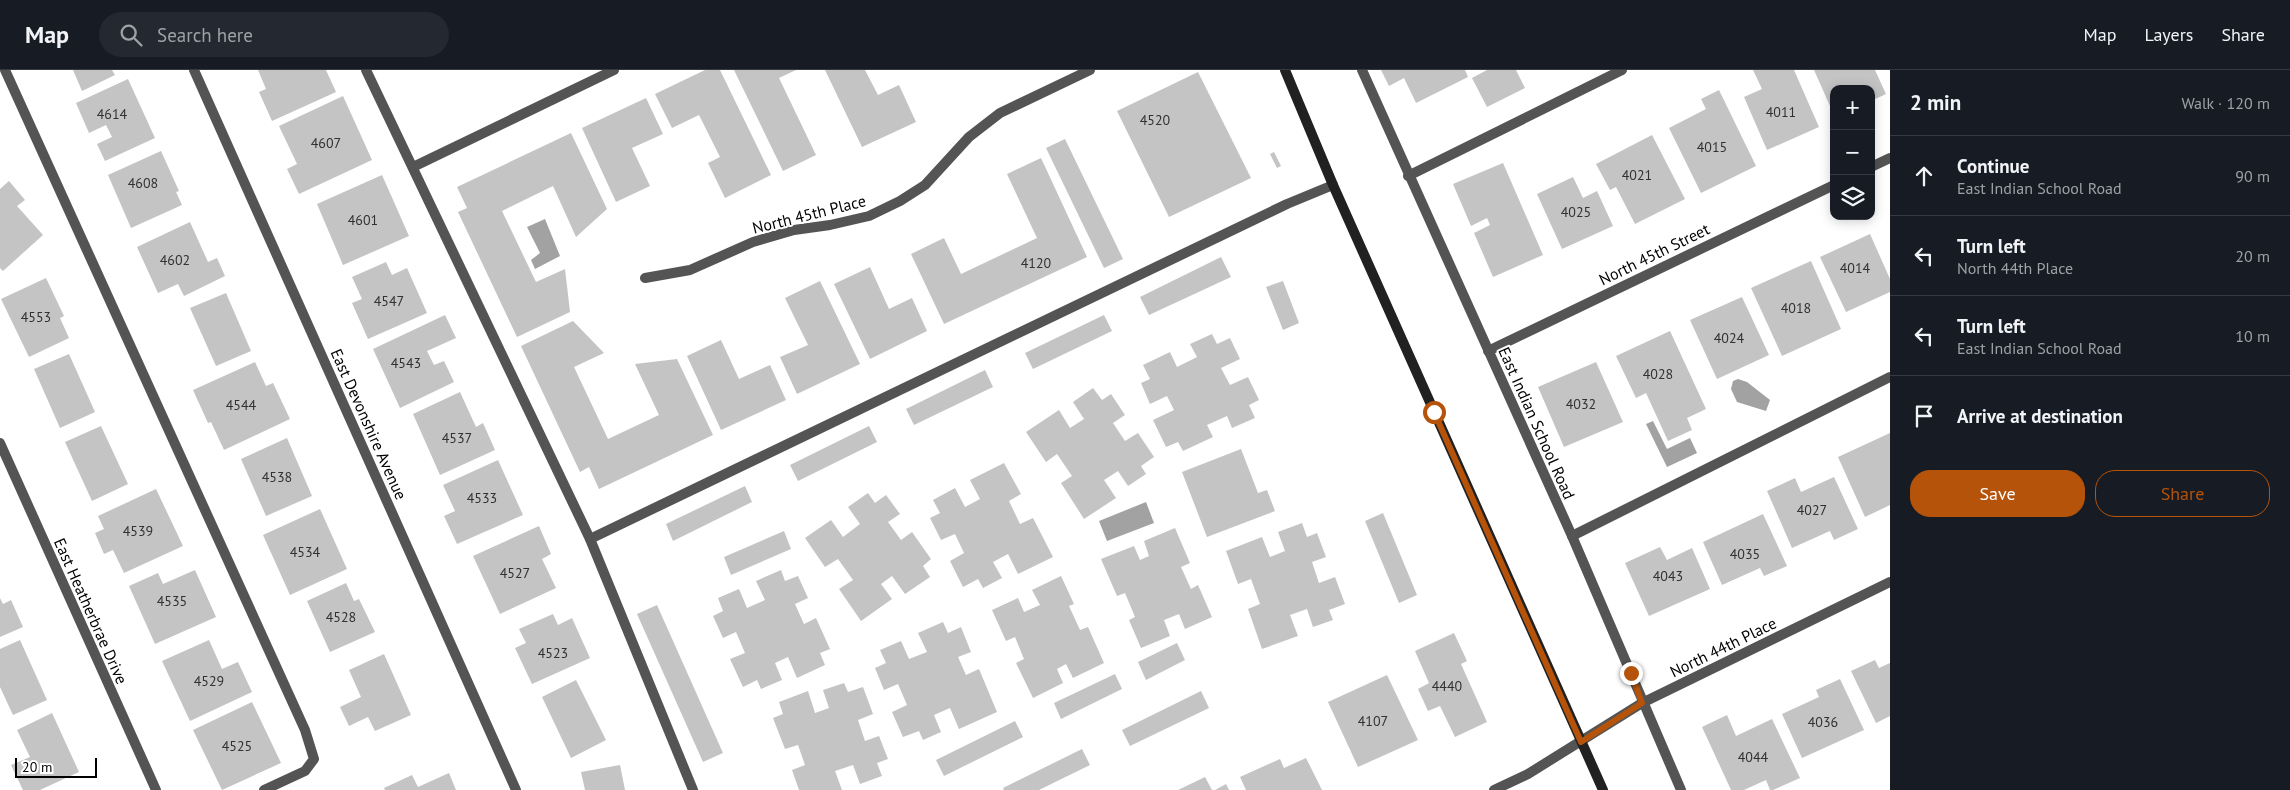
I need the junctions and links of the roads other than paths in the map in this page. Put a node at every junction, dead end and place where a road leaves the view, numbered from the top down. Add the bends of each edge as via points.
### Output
1 (5, 70) edge
2 (194, 70) edge
3 (366, 70) edge
4 (614, 70) edge
5 (1090, 70) edge
6 (1285, 70) edge
7 (1362, 70) edge
8 (1622, 70) edge
9 (1890, 158) edge
10 (1875, 165) edge
11 (413, 167) junction
12 (1408, 176) junction
13 (1334, 185) junction
14 (1830, 187) edge
15 (644, 278) dead end
16 (1488, 351) junction
17 (1890, 377) edge
18 (0, 443) edge
19 (1572, 536) junction
20 (590, 539) junction
21 (1890, 582) edge
22 (1642, 703) junction
23 (1581, 742) junction
24 (156, 790) edge
25 (264, 790) edge
26 (516, 790) edge
27 (693, 790) edge
28 (1494, 790) edge
29 (1603, 790) edge
30 (1681, 790) edge

1 - 25 street via 306,730 314,759 305,771
2 - 26 street, East Devonshire Avenue
3 - 11 street
4 - 11 street
5 - 15 street, North 45th Place via 1000,113 969,137 925,185 869,216 794,230 753,242 690,270
6 - 13 main road
7 - 12 street, East Indian School Road
8 - 12 street
9 - 10 street
11 - 20 street
12 - 16 street, East Indian School Road
13 - 20 street via 1286,204
13 - 23 main road
14 - 16 street, North 45th Street
16 - 19 street, East Indian School Road
17 - 19 street
18 - 24 street, East Heatherbrae Drive
19 - 22 street, East Indian School Road
20 - 27 street
21 - 22 street, North 44th Place
22 - 23 street, North 44th Place
22 - 30 street, East Indian School Road
23 - 28 street, North 44th Place
23 - 29 main road

